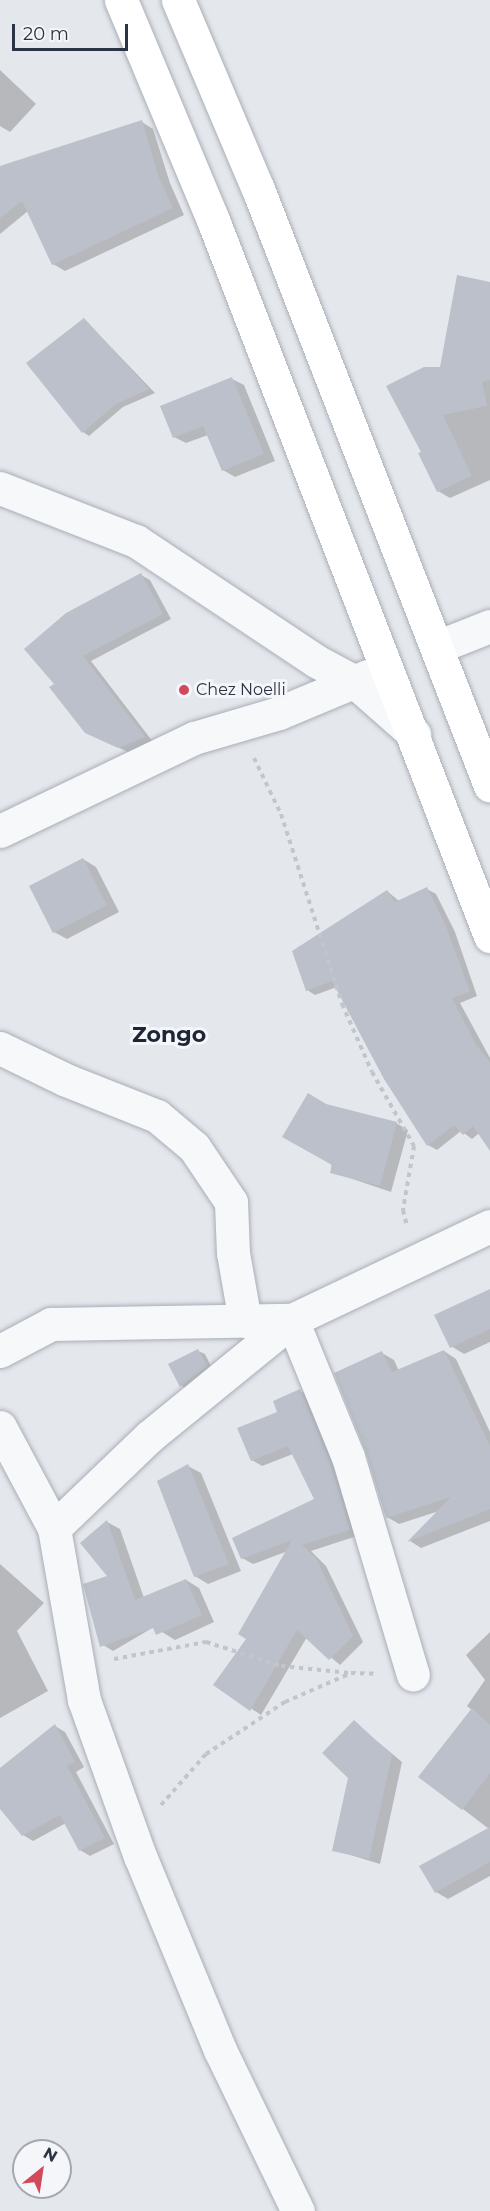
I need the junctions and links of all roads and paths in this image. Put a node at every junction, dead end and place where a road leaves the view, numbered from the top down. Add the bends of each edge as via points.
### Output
1 (121, 0) edge
2 (178, 0) edge
3 (0, 488) edge
4 (490, 626) edge
5 (437, 647) junction
6 (388, 666) junction
7 (355, 682) junction
8 (238, 725) junction
9 (414, 734) junction
10 (490, 786) edge
11 (0, 831) edge
12 (490, 936) edge
13 (0, 1048) edge
14 (490, 1226) edge
15 (417, 1263) junction
16 (292, 1320) junction
17 (245, 1321) junction
18 (0, 1351) edge
19 (0, 1427) edge
20 (54, 1528) junction
21 (78, 1663) junction
22 (351, 1673) junction
23 (413, 1675) joint
24 (133, 1837) junction
25 (298, 2211) edge

1 - 6 main road via 213,220
2 - 5 main road via 258,189
3 - 7 street via 136,541 316,661
4 - 5 street
5 - 10 main road
6 - 7 street
6 - 9 main road
7 - 8 street
7 - 9 street
8 - 11 street via 194,738
8 - 15 path via 281,814 342,1004 372,1072 414,1146 403,1210
9 - 12 main road
13 - 17 street via 66,1080 157,1116 194,1147 231,1202 233,1253
14 - 15 street
15 - 16 street
16 - 17 street
16 - 20 street via 150,1436
16 - 23 street via 348,1457
17 - 18 street via 51,1324
19 - 20 street
20 - 21 street
21 - 22 path via 206,1642 281,1666
21 - 24 street via 84,1700
22 - 23 path
22 - 24 path via 285,1702 206,1754
24 - 25 street via 220,2050

